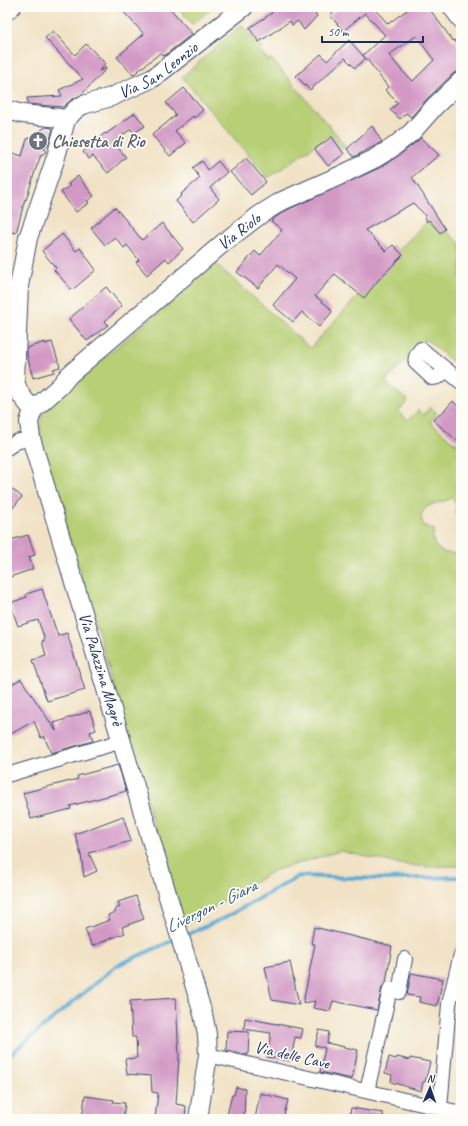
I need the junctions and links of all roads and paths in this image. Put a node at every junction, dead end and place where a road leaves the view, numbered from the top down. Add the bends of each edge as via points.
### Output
1 (14, 7) edge
2 (244, 7) edge
3 (452, 7) edge
4 (7, 13) edge
5 (461, 19) edge
6 (461, 81) edge
7 (7, 110) edge
8 (66, 120) junction
9 (447, 370) dead end
10 (461, 382) edge
11 (14, 394) edge
12 (33, 410) junction
13 (31, 438) junction
14 (7, 448) edge
15 (122, 741) junction
16 (7, 775) edge
17 (461, 954) edge
18 (405, 959) dead end
19 (208, 1055) junction
20 (367, 1091) junction
21 (440, 1108) junction
22 (461, 1113) edge
23 (198, 1119) edge

1 - 4 street
2 - 8 street, Via San Leonzio via 153,78 111,97 83,105
3 - 5 street
6 - 12 street, Via Riolo via 412,132 392,148 360,166 282,201 261,214 222,244 69,375
7 - 8 street
8 - 11 street via 28,238 21,279 15,380 17,389
9 - 10 street
11 - 12 street
12 - 13 street, Via Palazzina Magrè via 30,422
13 - 14 street via 16,442
13 - 15 street, Via Palazzina Magrè
15 - 16 street
15 - 19 street, Via Palazzina Magrè via 203,1014
17 - 21 street via 449,1004
18 - 20 street via 399,992 390,989
19 - 20 street, Via delle Cave
19 - 23 street, Via Palazzina Magrè
20 - 21 street, Via delle Cave
21 - 22 street, Via delle Cave

